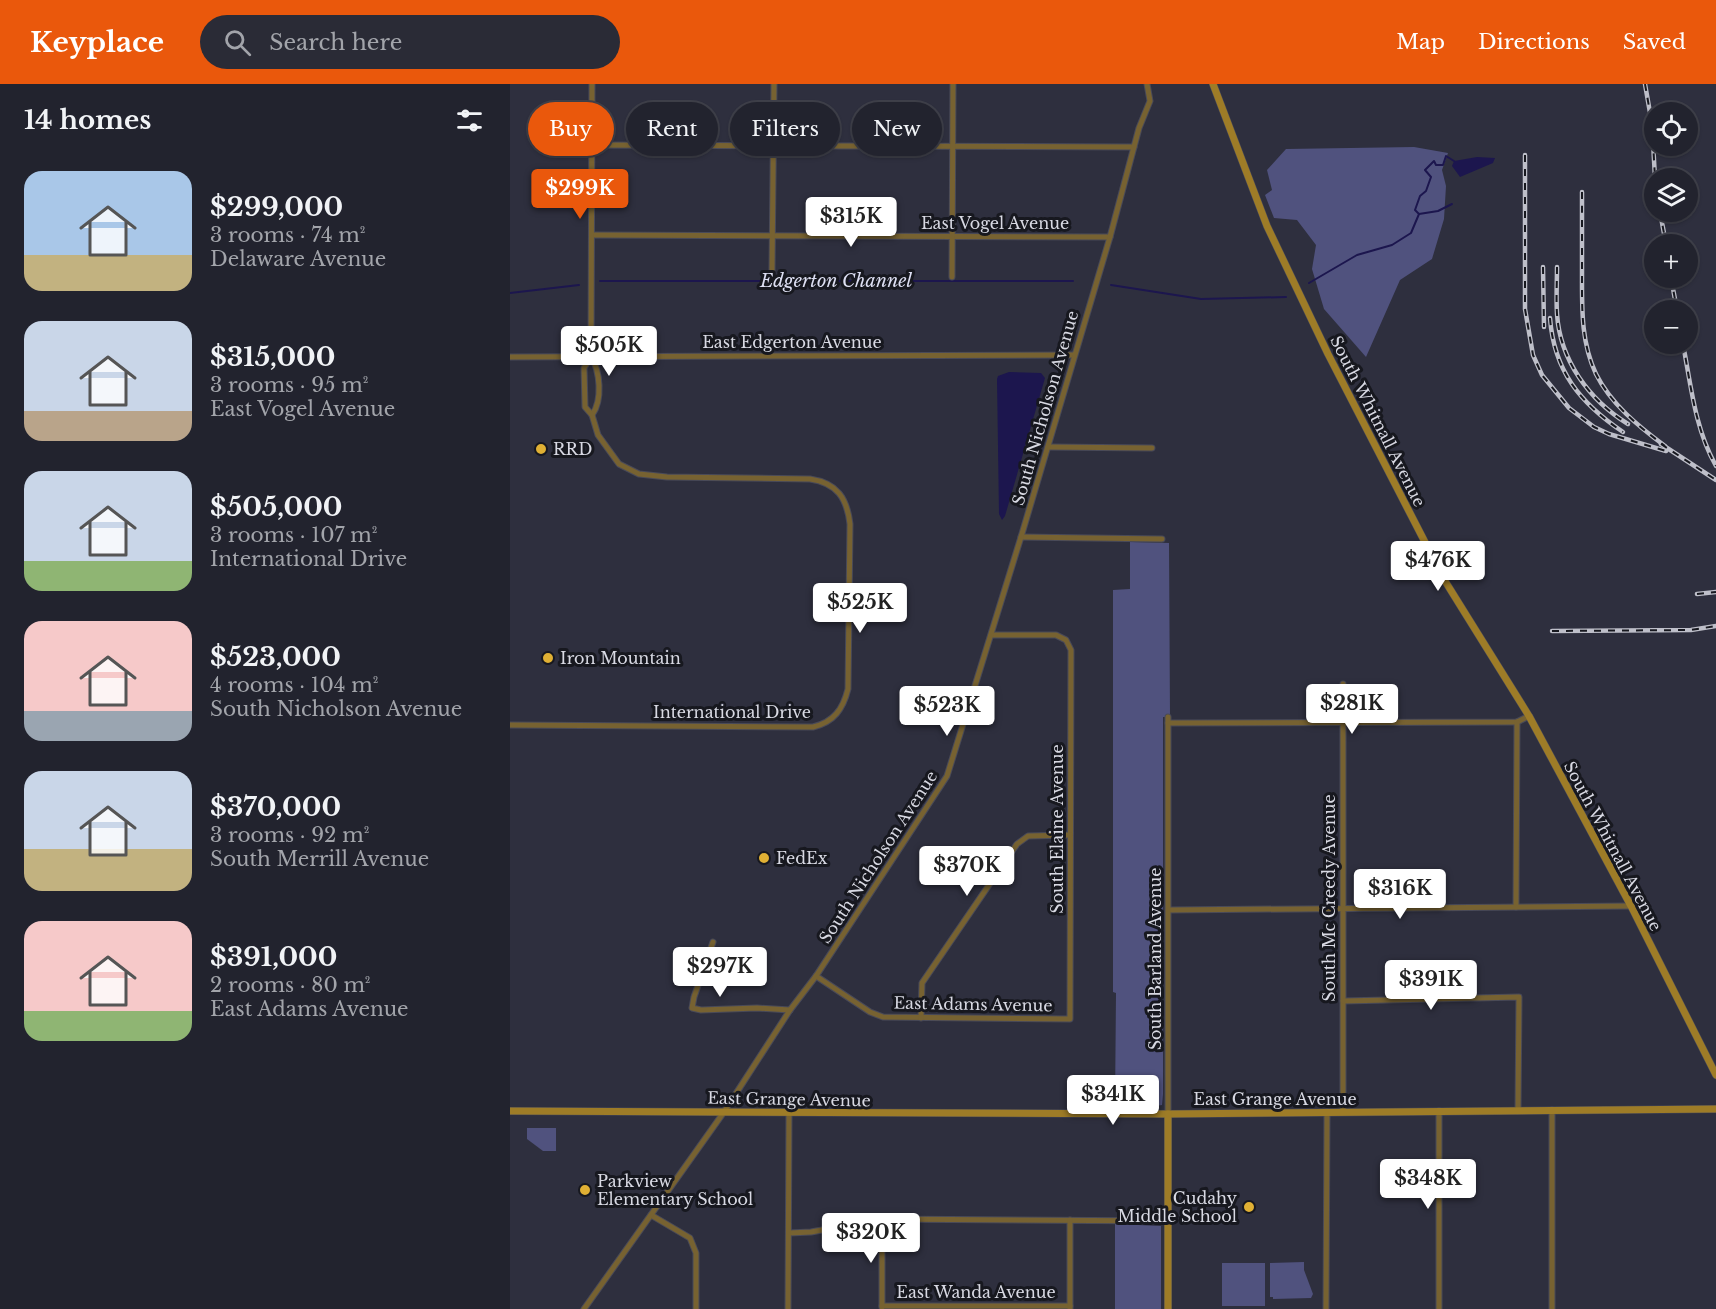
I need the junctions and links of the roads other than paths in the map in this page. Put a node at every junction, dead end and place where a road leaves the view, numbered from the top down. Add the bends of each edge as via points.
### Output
1 (592, 84) edge
2 (773, 84) edge
3 (953, 84) edge
4 (1147, 84) edge
5 (1213, 84) edge
6 (592, 102) edge
7 (773, 102) edge
8 (614, 145) edge
9 (730, 145) edge
10 (840, 145) edge
11 (953, 146) junction
12 (1134, 147) junction
13 (591, 156) edge
14 (773, 156) edge
15 (591, 235) junction
16 (773, 236) junction
17 (952, 236) junction
18 (1110, 237) junction
19 (772, 270) dead end
20 (952, 277) dead end
21 (1074, 355) junction
22 (591, 356) junction
23 (510, 357) edge
24 (592, 415) junction
25 (1048, 447) junction
26 (1152, 447) dead end
27 (1021, 537) junction
28 (1162, 539) dead end
29 (992, 635) junction
30 (1343, 684) dead end
31 (1529, 716) junction
32 (1517, 722) junction
33 (1343, 723) junction
34 (510, 725) edge
35 (1070, 835) junction
36 (1631, 906) junction
37 (1516, 907) junction
38 (1342, 909) junction
39 (1169, 910) junction
40 (713, 942) dead end
41 (816, 976) junction
42 (1343, 1000) junction
43 (790, 1010) junction
44 (921, 1018) junction
45 (1070, 1019) joint
46 (1716, 1075) edge
47 (1716, 1109) edge
48 (1552, 1110) junction
49 (1439, 1111) junction
50 (1518, 1111) junction
51 (510, 1112) edge
52 (724, 1112) junction
53 (1327, 1112) junction
54 (1343, 1112) junction
55 (789, 1113) junction
56 (1168, 1114) junction
57 (651, 1215) junction
58 (882, 1219) junction
59 (1070, 1221) junction
60 (1167, 1221) junction
61 (789, 1233) junction
62 (882, 1307) edge
63 (1070, 1307) edge
64 (584, 1309) edge
65 (696, 1309) edge
66 (788, 1309) edge
67 (1168, 1309) edge
68 (1326, 1309) edge
69 (1439, 1309) edge
70 (1552, 1309) edge

1 - 6 street
2 - 7 street
3 - 11 street
4 - 12 street, South Nicholson Avenue via 1150,101
5 - 31 street, South Whitnall Avenue via 1267,226 1328,354 1445,581
8 - 9 street
10 - 11 street
11 - 12 street
11 - 17 street
12 - 18 street, South Nicholson Avenue
13 - 15 street
14 - 16 street
15 - 16 street, East Vogel Avenue
15 - 22 street
16 - 17 street, East Vogel Avenue
16 - 19 street
17 - 18 street, East Vogel Avenue
17 - 20 street
18 - 21 street, South Nicholson Avenue
21 - 22 street, East Edgerton Avenue
21 - 25 street, South Nicholson Avenue
22 - 23 street, East Edgerton Avenue
22 - 24 street via 597,367 598,407
22 - 24 street, International Drive via 584,368 585,407
24 - 34 street, International Drive via 598,435 616,461 639,474 810,479 836,488 845,500 850,524 846,697 830,720 803,728
25 - 26 street
25 - 27 street, South Nicholson Avenue
27 - 28 street
27 - 29 street, South Nicholson Avenue
29 - 35 street, South Elaine Avenue via 1056,635 1066,640 1071,650
29 - 41 street, South Nicholson Avenue via 947,776
30 - 33 street, South Mc Creedy Avenue
31 - 32 street
31 - 36 street, South Whitnall Avenue
32 - 33 street
32 - 37 street
33 - 38 street, South Mc Creedy Avenue
33 - 39 street, South Barland Avenue via 1168,720
35 - 44 street via 1028,836 1017,844 922,983
35 - 45 street, South Elaine Avenue
36 - 37 street
36 - 46 street, South Whitnall Avenue
37 - 38 street
38 - 39 street
38 - 42 street, South Mc Creedy Avenue
39 - 56 street, South Barland Avenue
40 - 43 street via 692,1008
41 - 43 street, South Nicholson Avenue
41 - 44 street, East Adams Avenue via 870,1012 883,1017
42 - 50 street via 1519,997
42 - 54 street, South Mc Creedy Avenue
43 - 52 street, South Nicholson Avenue
44 - 45 street, East Adams Avenue
47 - 48 street, East Grange Avenue
48 - 50 street, East Grange Avenue
48 - 70 street
49 - 50 street, East Grange Avenue
49 - 54 street, East Grange Avenue
49 - 69 street
51 - 52 street, East Grange Avenue
52 - 55 street, East Grange Avenue
52 - 57 street, South Nicholson Avenue
53 - 54 street, East Grange Avenue
53 - 56 street, East Grange Avenue
53 - 68 street
55 - 56 street, East Grange Avenue
55 - 61 street
56 - 60 street, South Barland Avenue
57 - 64 street, South Nicholson Avenue
57 - 65 street via 690,1238 694,1245
58 - 59 street
58 - 61 street
58 - 62 street
59 - 60 street
59 - 63 street
60 - 67 street, South Barland Avenue
61 - 66 street
62 - 63 street, East Wanda Avenue

